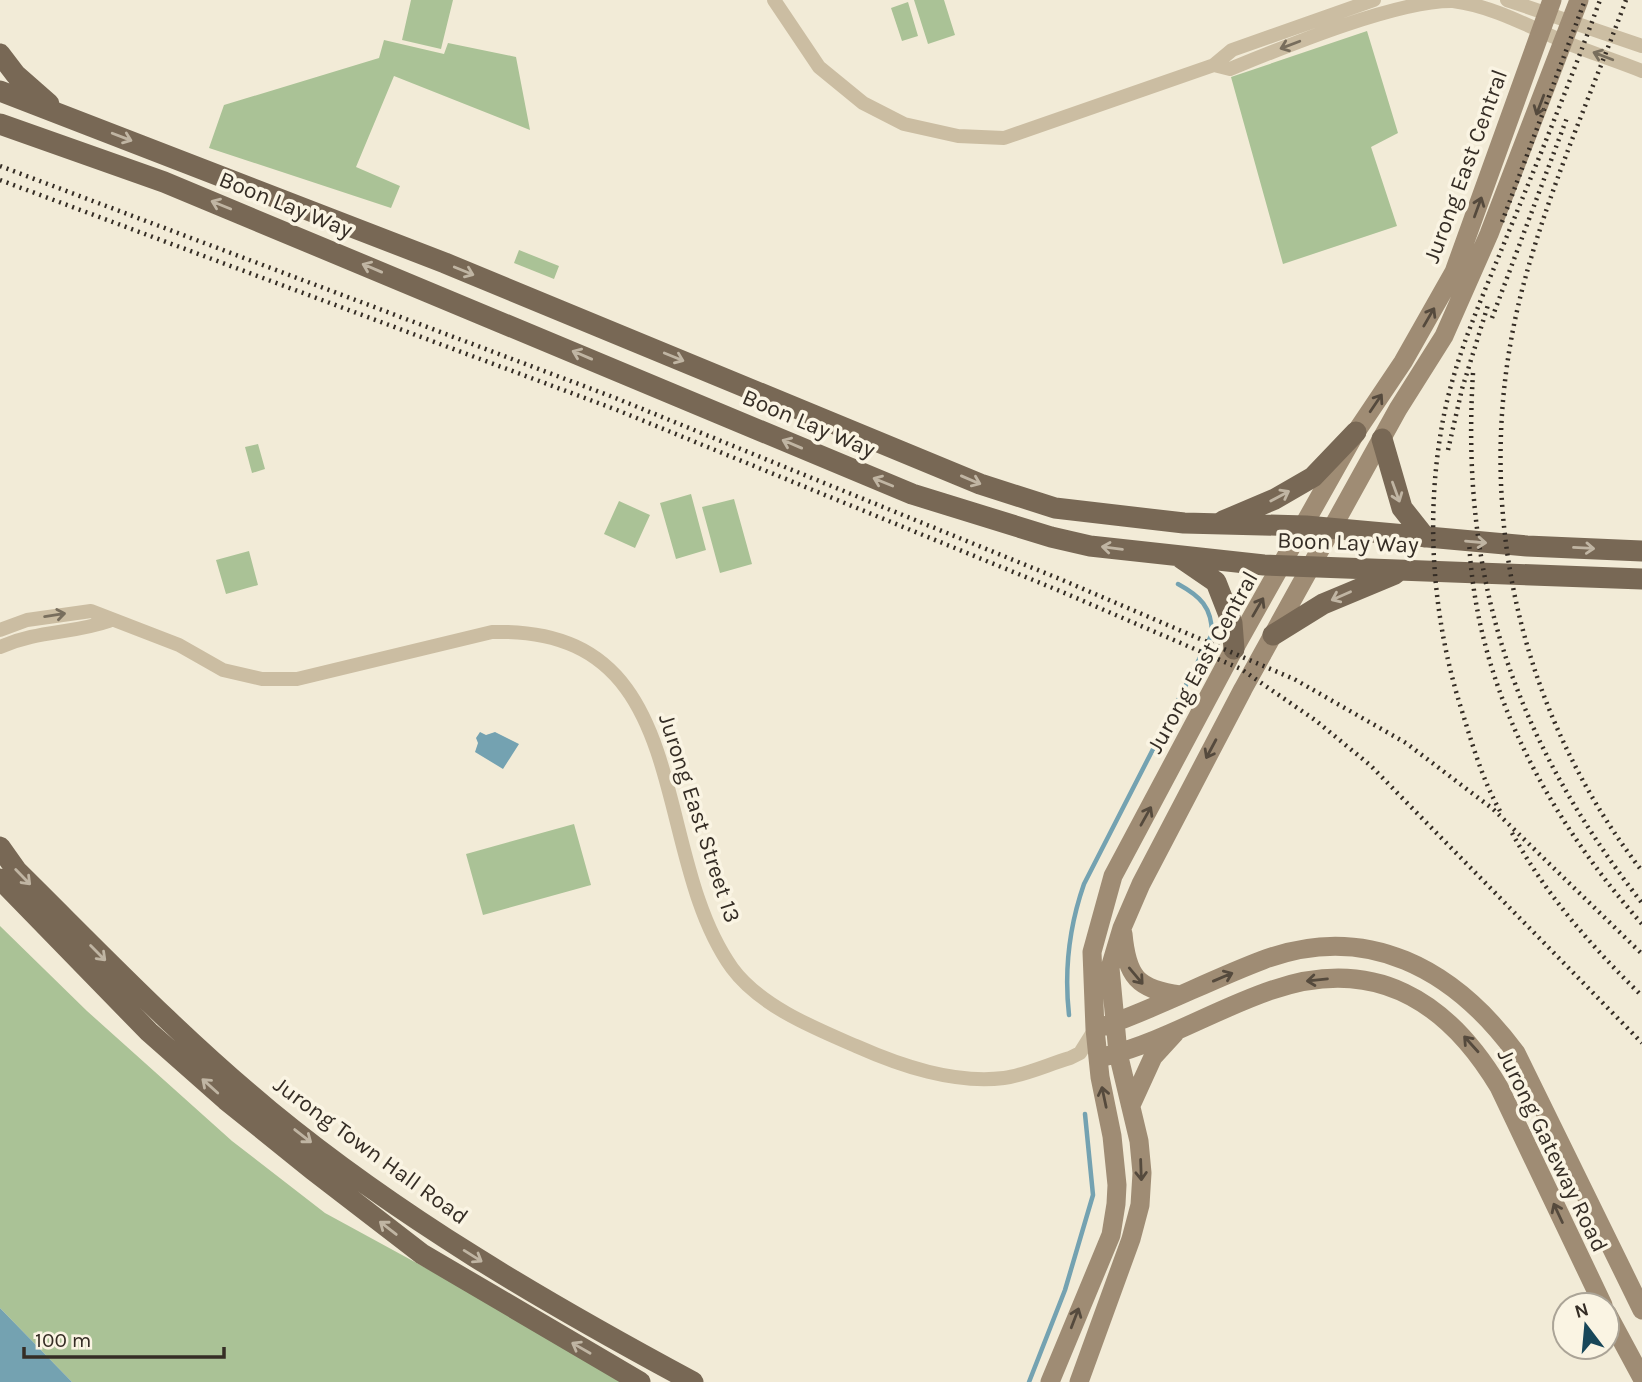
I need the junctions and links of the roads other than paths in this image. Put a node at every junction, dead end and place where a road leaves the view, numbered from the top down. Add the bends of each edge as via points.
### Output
1 (774, 0) edge
2 (1374, 0) edge
3 (1507, 0) edge
4 (1579, 0) edge
5 (1547, 14) edge
6 (1571, 22) junction
7 (1564, 41) junction
8 (1642, 46) edge
9 (0, 54) edge
10 (1214, 65) junction
11 (1642, 71) edge
12 (0, 91) edge
13 (58, 112) junction
14 (2, 125) edge
15 (1356, 432) junction
16 (1382, 439) junction
17 (1218, 523) junction
18 (1306, 526) junction
19 (1331, 528) junction
20 (1425, 537) junction
21 (1642, 551) edge
22 (1179, 557) junction
23 (1282, 566) junction
24 (1310, 567) junction
25 (1404, 570) junction
26 (1642, 579) edge
27 (109, 621) junction
28 (0, 630) edge
29 (1273, 635) junction
30 (0, 647) edge
31 (1234, 649) junction
32 (0, 847) edge
33 (0, 879) edge
34 (50, 904) junction
35 (1122, 928) junction
36 (52, 934) junction
37 (1392, 954) junction
38 (1413, 963) junction
39 (1393, 987) junction
40 (1181, 995) junction
41 (1115, 1022) junction
42 (1095, 1029) junction
43 (1177, 1030) junction
44 (1118, 1053) junction
45 (1089, 1056) junction
46 (1132, 1103) junction
47 (332, 1172) junction
48 (1596, 1291) edge
49 (1642, 1310) edge
50 (1621, 1339) edge
51 (1642, 1378) edge
52 (640, 1382) edge
53 (693, 1382) edge
54 (1050, 1382) edge
55 (1079, 1382) edge

1 - 10 street via 820,67 863,103 904,124 958,136 1004,138
2 - 10 street via 1232,50
3 - 5 street
4 - 6 main road, Jurong East Central
5 - 6 street
5 - 7 street
5 -> 10 street via 1423,1 1375,13 1230,69
15 -> 5 main road, Jurong East Central via 1403,362 1454,271
6 - 7 main road, Jurong East Central
6 - 8 street
11 -> 7 street
7 -> 16 main road, Jurong East Central via 1444,336
9 - 13 main road via 16,75
12 - 13 main road, Boon Lay Way
13 -> 17 main road, Boon Lay Way via 445,263 980,484 1055,508
22 -> 14 main road, Boon Lay Way via 1090,546 948,508 164,182
17 -> 15 main road via 1313,477
15 - 18 main road, Jurong East Central
16 - 19 main road, Jurong East Central
16 -> 20 main road via 1402,508
17 - 18 main road, Boon Lay Way
18 - 19 main road, Boon Lay Way
18 - 23 main road, Jurong East Central
19 - 20 main road, Boon Lay Way
19 - 24 main road, Jurong East Central
20 -> 21 main road, Boon Lay Way
22 - 23 main road, Boon Lay Way
22 - 31 main road via 1216,582 1232,623
23 - 24 main road, Boon Lay Way
31 -> 23 main road, Jurong East Central
24 - 25 main road, Boon Lay Way
24 - 29 main road, Jurong East Central
25 - 26 main road, Boon Lay Way
25 -> 29 main road via 1324,604
28 -> 27 street, Jurong East Street 13 via 70,612 91,611
27 - 30 street via 32,634
27 - 45 street, Jurong East Street 13 via 179,645 223,670 262,679 297,679 492,632 529,632 568,641 606,664 633,695 652,731 712,934 733,970 765,998 821,1031 893,1062 931,1072 1004,1078
29 -> 35 main road, Jurong East Central
42 -> 31 main road, Jurong East Central via 1092,952 1113,876
32 -> 34 main road, Jurong Town Hall Road via 17,872
33 - 36 main road, Jurong Town Hall Road
34 - 36 main road via 44,912
34 -> 47 main road, Jurong Town Hall Road via 163,1017
35 -> 40 main road via 1128,965 1140,983
35 - 41 main road, Jurong East Central via 1110,968
47 -> 36 main road, Jurong Town Hall Road via 226,1100 149,1032
37 - 38 main road, Jurong Gateway Road
37 - 39 main road
40 -> 37 main road, Jurong Gateway Road via 1265,959 1313,948
38 - 39 main road
38 - 49 main road, Jurong Gateway Road via 1465,996 1516,1053
39 -> 43 main road, Jurong Gateway Road via 1343,977 1309,980 1271,990
48 -> 39 main road, Jurong Gateway Road via 1480,1055 1433,1008
40 - 41 main road, Jurong Gateway Road
41 - 42 main road, Jurong Gateway Road
41 - 44 main road, Jurong East Central
42 - 45 main road, Jurong East Central
43 - 44 main road, Jurong Gateway Road
43 - 46 main road via 1153,1057
44 - 45 main road, Jurong Gateway Road
44 - 46 main road, Jurong East Central
54 -> 45 main road, Jurong East Central via 1111,1235 1114,1214 1115,1161
46 -> 55 main road, Jurong East Central via 1142,1173 1140,1205
52 -> 47 main road, Jurong Town Hall Road via 422,1254
47 -> 53 main road, Jurong Town Hall Road
50 - 51 main road

